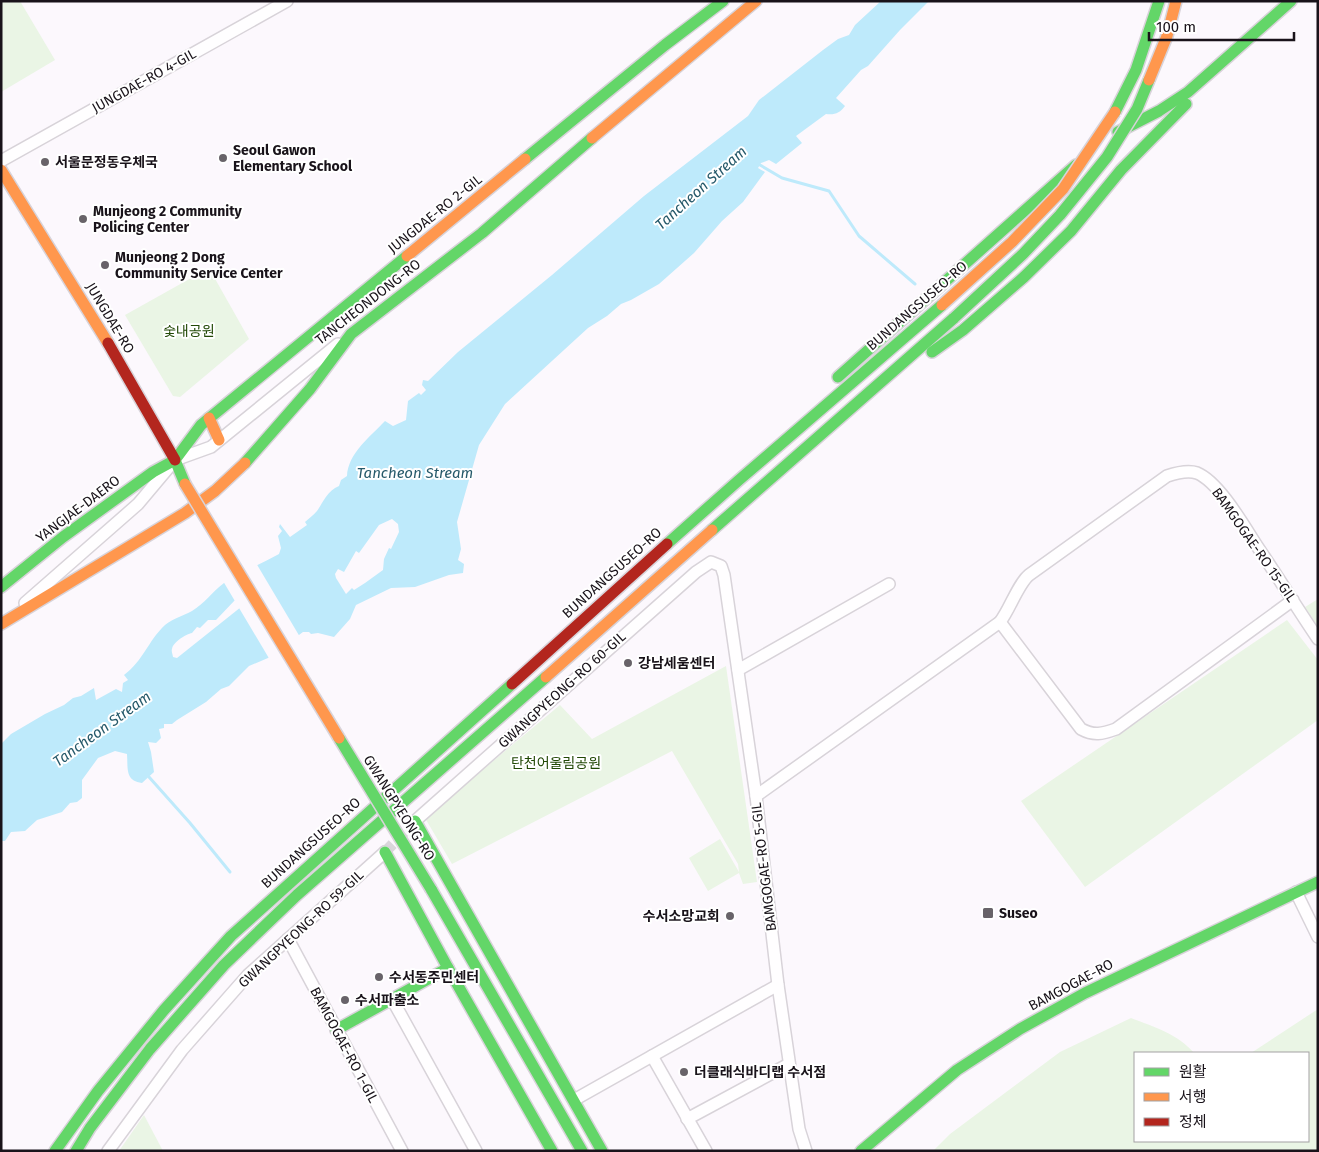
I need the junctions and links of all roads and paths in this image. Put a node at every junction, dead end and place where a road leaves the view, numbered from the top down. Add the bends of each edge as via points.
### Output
1 (287, 1) edge
2 (723, 1) edge
3 (756, 1) edge
4 (1159, 1) edge
5 (1176, 1) edge
6 (1292, 1) edge
7 (1300, 1) edge
8 (1, 161) edge
9 (1, 170) edge
10 (351, 334) junction
11 (828, 386) dead end
12 (854, 405) junction
13 (802, 410) dead end
14 (209, 418) junction
15 (219, 440) junction
16 (175, 460) junction
17 (739, 480) junction
18 (186, 484) joint
19 (711, 562) joint
20 (889, 584) dead end
21 (1, 587) edge
22 (1293, 600) junction
23 (3, 622) edge
24 (1000, 622) junction
25 (1318, 639) edge
26 (738, 670) junction
27 (756, 796) junction
28 (415, 821) joint
29 (385, 852) joint
30 (441, 866) junction
31 (1318, 882) edge
32 (1296, 892) junction
33 (411, 900) junction
34 (1318, 937) edge
35 (288, 938) junction
36 (448, 968) junction
37 (778, 985) junction
38 (392, 999) junction
39 (336, 1030) junction
40 (652, 1056) junction
41 (789, 1064) junction
42 (574, 1100) junction
43 (687, 1119) junction
44 (55, 1151) edge
45 (76, 1151) edge
46 (108, 1151) edge
47 (402, 1151) edge
48 (476, 1151) edge
49 (552, 1151) edge
50 (582, 1151) edge
51 (602, 1151) edge
52 (706, 1151) edge
53 (806, 1151) edge
54 (861, 1151) edge

1 - 8 street, JUNGDAE-RO 4-GIL
2 - 14 main road, JUNGDAE-RO 2-GIL via 657,51
3 - 10 main road, TANCHEONDONG-RO via 482,232
4 - 17 main road, BUNDANGSUSEO-RO, bridge via 1136,70 1111,119 1062,189 1012,242
5 - 12 main road, BUNDANGSUSEO-RO, bridge via 1164,44 1137,109 1107,157 1023,254
6 - 11 main road via 1188,92 1096,148
7 - 12 main road via 1175,114 1121,170 1071,231 1024,277 963,330
9 - 16 main road, JUNGDAE-RO via 90,313
10 - 15 street, TANCHEONDONG-RO
10 - 23 main road via 310,389 253,455 215,491 185,513
12 - 45 main road, BUNDANGSUSEO-RO via 297,894 224,965 150,1049
13 - 17 main road
14 - 15 main road
14 - 16 main road, JUNGDAE-RO 2-GIL
15 - 16 street, TANCHEONDONG-RO via 211,447
16 - 18 main road, JUNGDAE-RO
16 - 21 main road, YANGJAE-DAERO via 152,472
16 - 23 street via 138,504
17 - 44 main road, BUNDANGSUSEO-RO via 231,936 164,1010 98,1091
18 - 50 main road, GWANGPYEONG-RO, bridge via 431,889
19 - 26 street, BAMGOGAE-RO 5-GIL via 720,566 724,575
19 - 28 street, GWANGPYEONG-RO 60-GIL
20 - 26 street
22 - 24 street via 1116,729 1104,734 1091,734 1081,729
22 - 24 street, BAMGOGAE-RO 15-GIL via 1216,488 1196,473 1177,472 1029,575
22 - 25 street, BAMGOGAE-RO 15-GIL
24 - 27 street
26 - 27 street, BAMGOGAE-RO 5-GIL
27 - 37 street, BAMGOGAE-RO 5-GIL
28 - 30 main road
29 - 33 main road
29 - 35 street, GWANGPYEONG-RO 59-GIL
30 - 33 main road via 425,859 409,867 406,877
30 - 42 main road
31 - 32 main road, BAMGOGAE-RO
32 - 34 street
32 - 54 main road, BAMGOGAE-RO via 1085,993 1020,1029 957,1070
33 - 36 main road
35 - 39 street, BAMGOGAE-RO 1-GIL
35 - 46 street, GWANGPYEONG-RO 59-GIL via 248,975 182,1050
36 - 38 main road
36 - 49 main road
37 - 40 street
37 - 41 street, BAMGOGAE-RO 5-GIL
38 - 39 main road
38 - 48 street
39 - 47 street, BAMGOGAE-RO 1-GIL
40 - 42 street
40 - 43 street
41 - 43 street
41 - 53 street, BAMGOGAE-RO 5-GIL via 799,1129
42 - 51 main road
43 - 52 street

